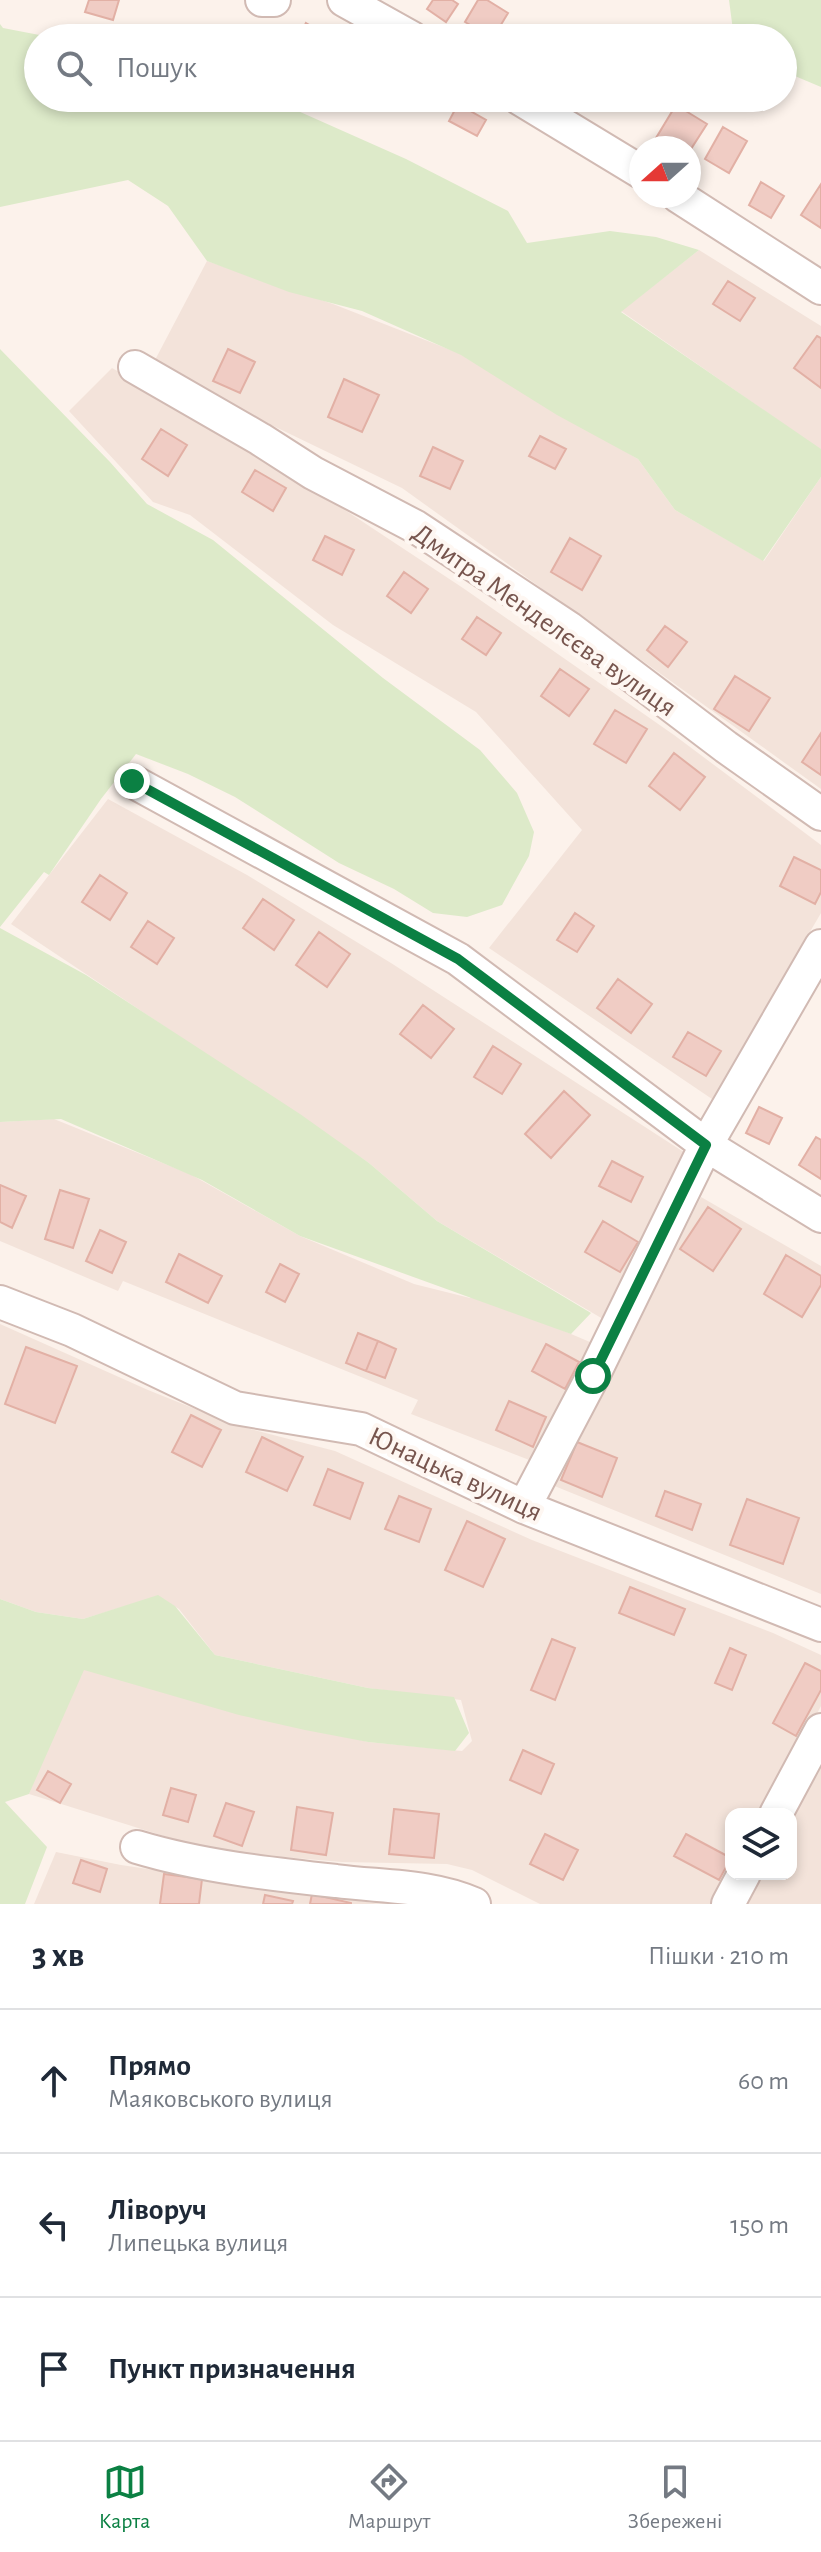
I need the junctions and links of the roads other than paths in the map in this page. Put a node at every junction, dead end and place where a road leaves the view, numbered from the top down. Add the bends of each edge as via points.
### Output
1 (262, 0) edge
2 (274, 0) edge
3 (344, 0) edge
4 (387, 24) edge
5 (542, 112) edge
6 (629, 165) edge
7 (697, 208) edge
8 (821, 288) edge
9 (135, 367) dead end
10 (132, 781) dead end
11 (821, 814) edge
12 (821, 946) edge
13 (706, 1145) junction
14 (821, 1216) edge
15 (0, 1302) edge
16 (524, 1507) junction
17 (821, 1625) edge
18 (821, 1730) edge
19 (779, 1808) edge
20 (137, 1847) dead end
21 (741, 1880) edge
22 (474, 1904) edge
23 (728, 1904) edge

1 - 2 street
3 - 4 street
5 - 6 street
7 - 8 street
9 - 11 street, Дмитра Менделєєва вулиця via 313,473 416,527 569,628
10 - 13 street via 458,959
12 - 13 street
13 - 14 street
13 - 16 street
15 - 16 street, Юнацька вулиця via 72,1330 235,1408 361,1429
16 - 17 street, Юнацька вулиця
18 - 19 street
20 - 22 street via 332,1881 449,1893
21 - 23 street

